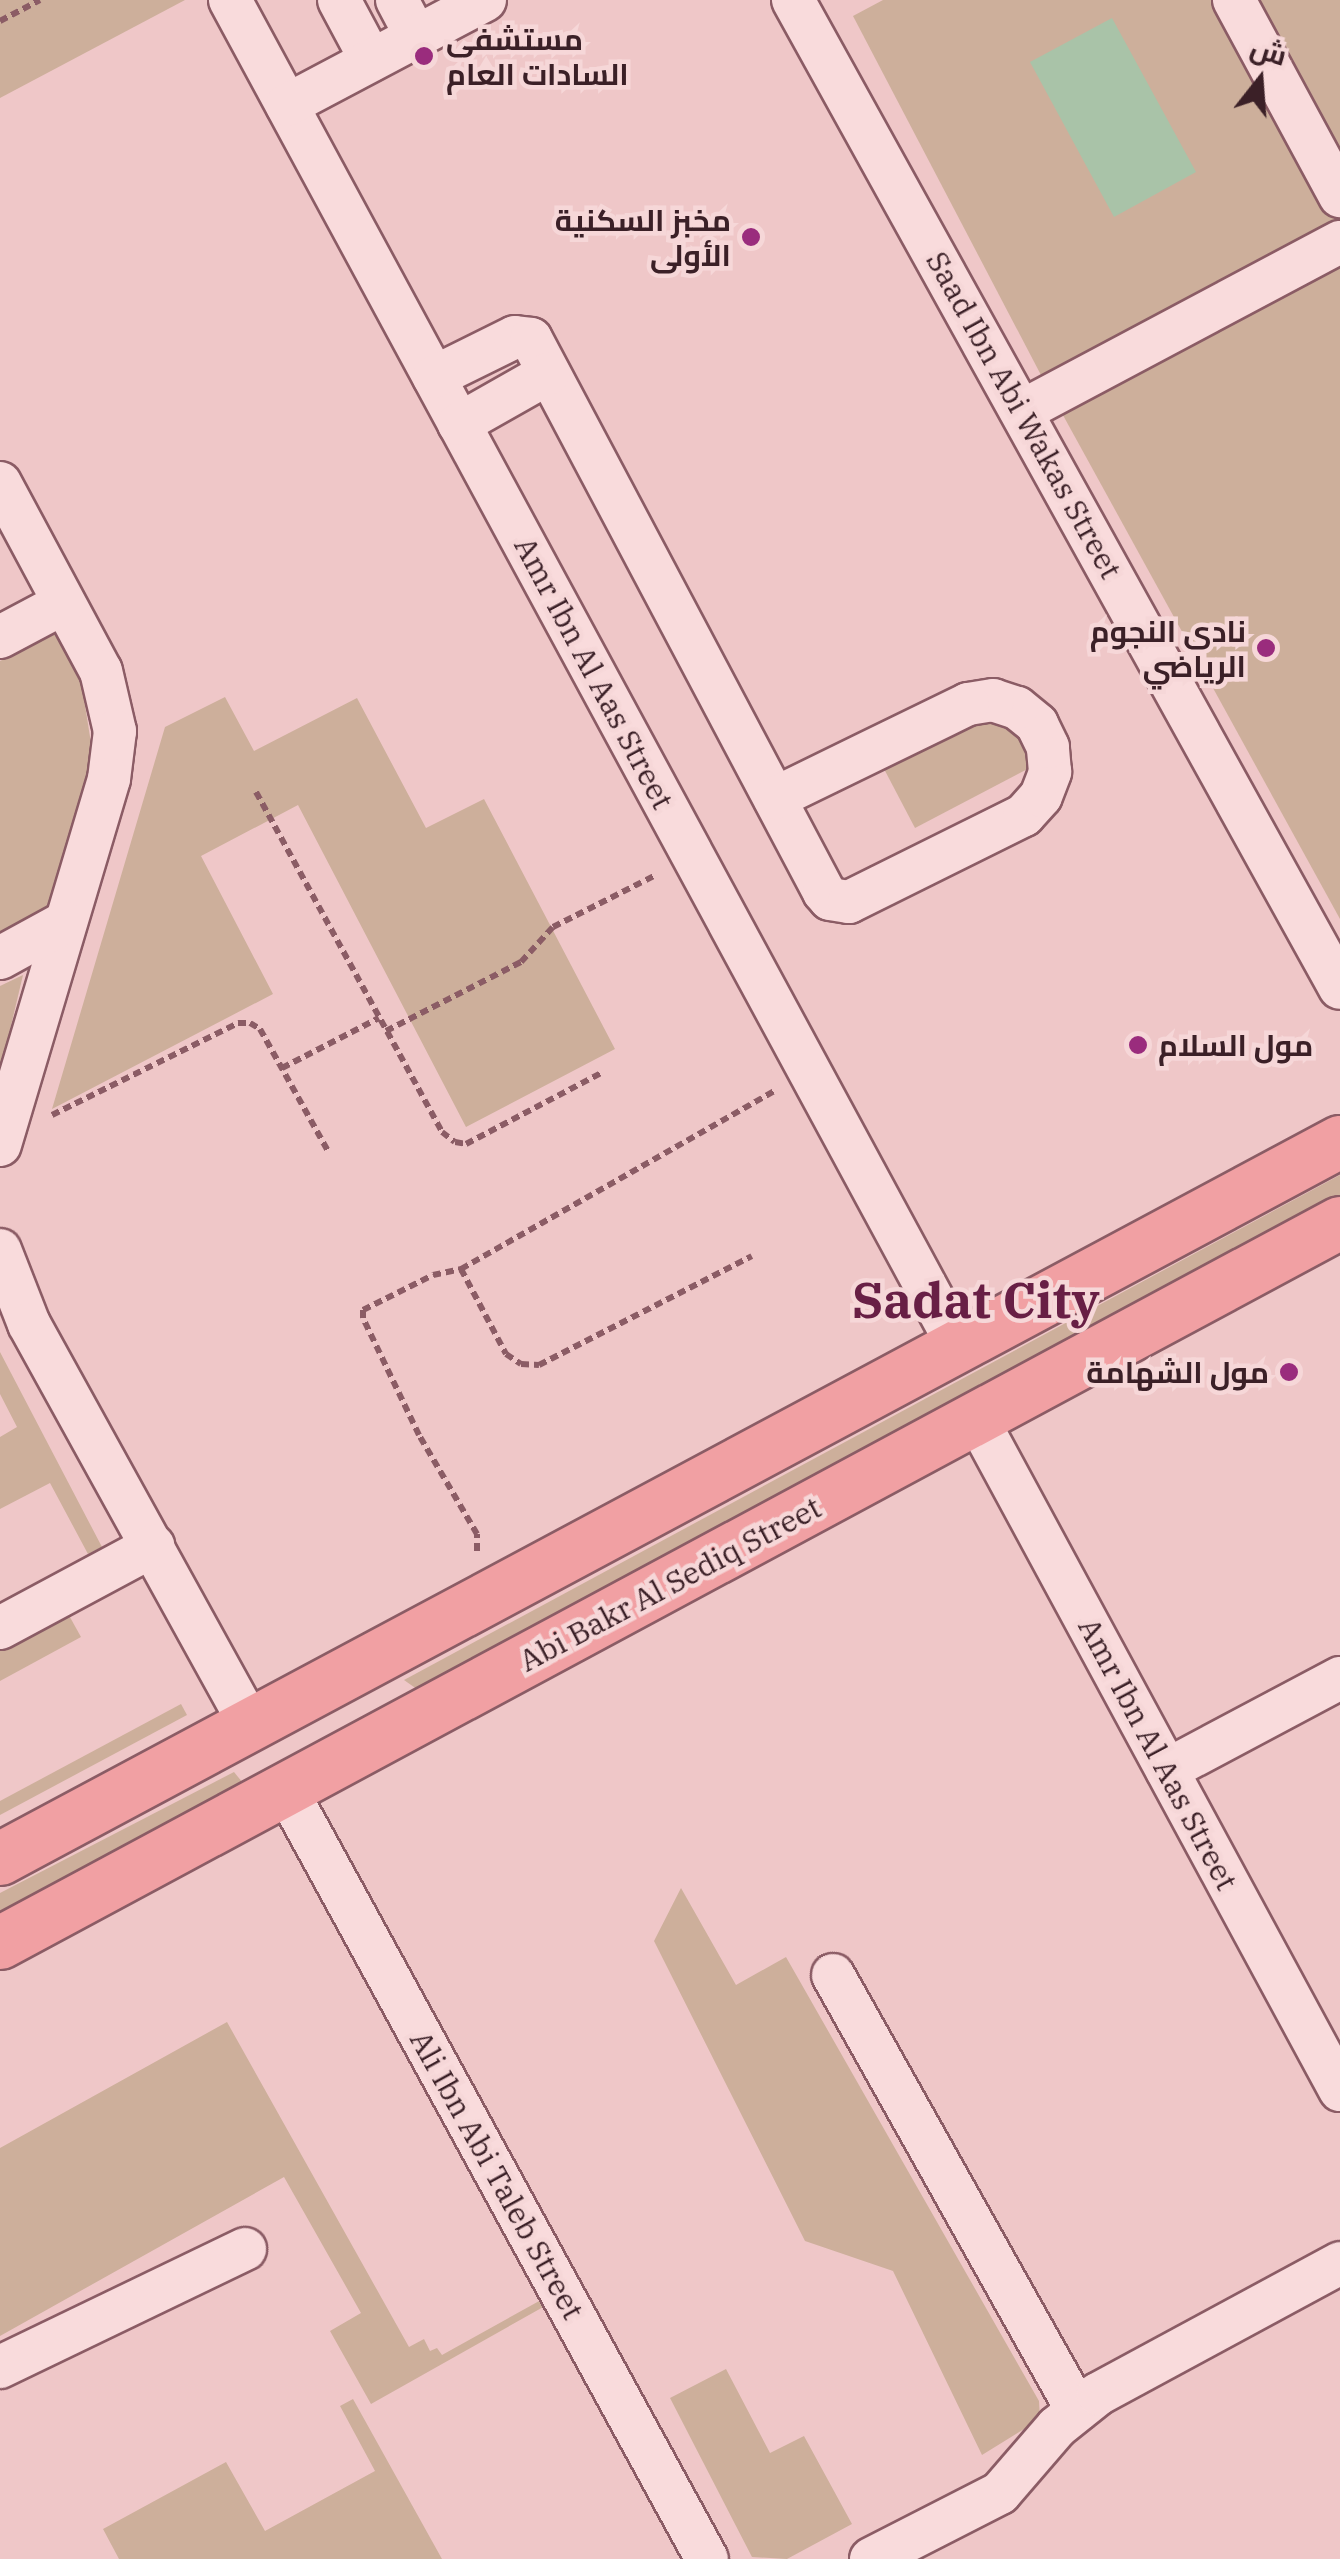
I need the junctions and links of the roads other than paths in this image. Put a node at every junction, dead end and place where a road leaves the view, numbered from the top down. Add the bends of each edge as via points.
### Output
1 (230, 0) edge
2 (339, 0) edge
3 (485, 0) edge
4 (792, 0) edge
5 (1234, 0) edge
6 (406, 18) edge
7 (371, 60) junction
8 (287, 105) junction
9 (1340, 196) edge
10 (1340, 242) edge
11 (549, 374) junction
12 (434, 377) junction
13 (1022, 411) junction
14 (459, 424) junction
15 (0, 484) edge
16 (64, 604) junction
17 (0, 637) edge
18 (776, 798) junction
19 (64, 923) junction
20 (0, 958) edge
21 (1340, 988) edge
22 (1, 1142) edge
23 (1340, 1142) edge
24 (1340, 1224) edge
25 (4, 1276) edge
26 (958, 1346) junction
27 (977, 1418) junction
28 (152, 1546) junction
29 (0, 1628) edge
30 (1340, 1678) edge
31 (250, 1724) junction
32 (1167, 1770) junction
33 (287, 1791) junction
34 (0, 1859) edge
35 (0, 1943) edge
36 (833, 1974) dead end
37 (1340, 2090) edge
38 (245, 2248) dead end
39 (1340, 2264) edge
40 (0, 2367) edge
41 (1077, 2410) junction
42 (707, 2559) edge
43 (871, 2559) edge

1 - 8 street, Amr Ibn Al Aas Street
2 - 7 street
3 - 6 street
4 - 13 street, Saad Ibn Abi Wakas Street
5 - 9 street
6 - 7 street
7 - 8 street
8 - 12 street, Amr Ibn Al Aas Street
10 - 13 street
11 - 12 street via 531,339 514,336
11 - 14 street
11 - 18 street
12 - 14 street, Amr Ibn Al Aas Street
13 - 21 street, Saad Ibn Abi Wakas Street
14 - 26 street, Amr Ibn Al Aas Street
15 - 16 street
16 - 17 street
16 - 19 street via 101,670 115,730 109,779
18 - 18 street via 968,704 993,700 1017,708 1037,724 1048,747 1050,772 1024,815 839,904 824,892
19 - 20 street
19 - 22 street
23 - 26 main road
24 - 27 main road, Abi Bakr Al Sediq Street
25 - 28 street
26 - 31 main road
27 - 32 street, Amr Ibn Al Aas Street
27 - 33 main road, Abi Bakr Al Sediq Street
28 - 29 street
28 - 31 street
30 - 32 street
31 - 34 main road
32 - 37 street, Amr Ibn Al Aas Street
33 - 35 main road, Abi Bakr Al Sediq Street
33 - 42 street, Ali Ibn Abi Taleb Street
36 - 41 street
38 - 40 street
39 - 41 street
41 - 43 street via 1000,2492

